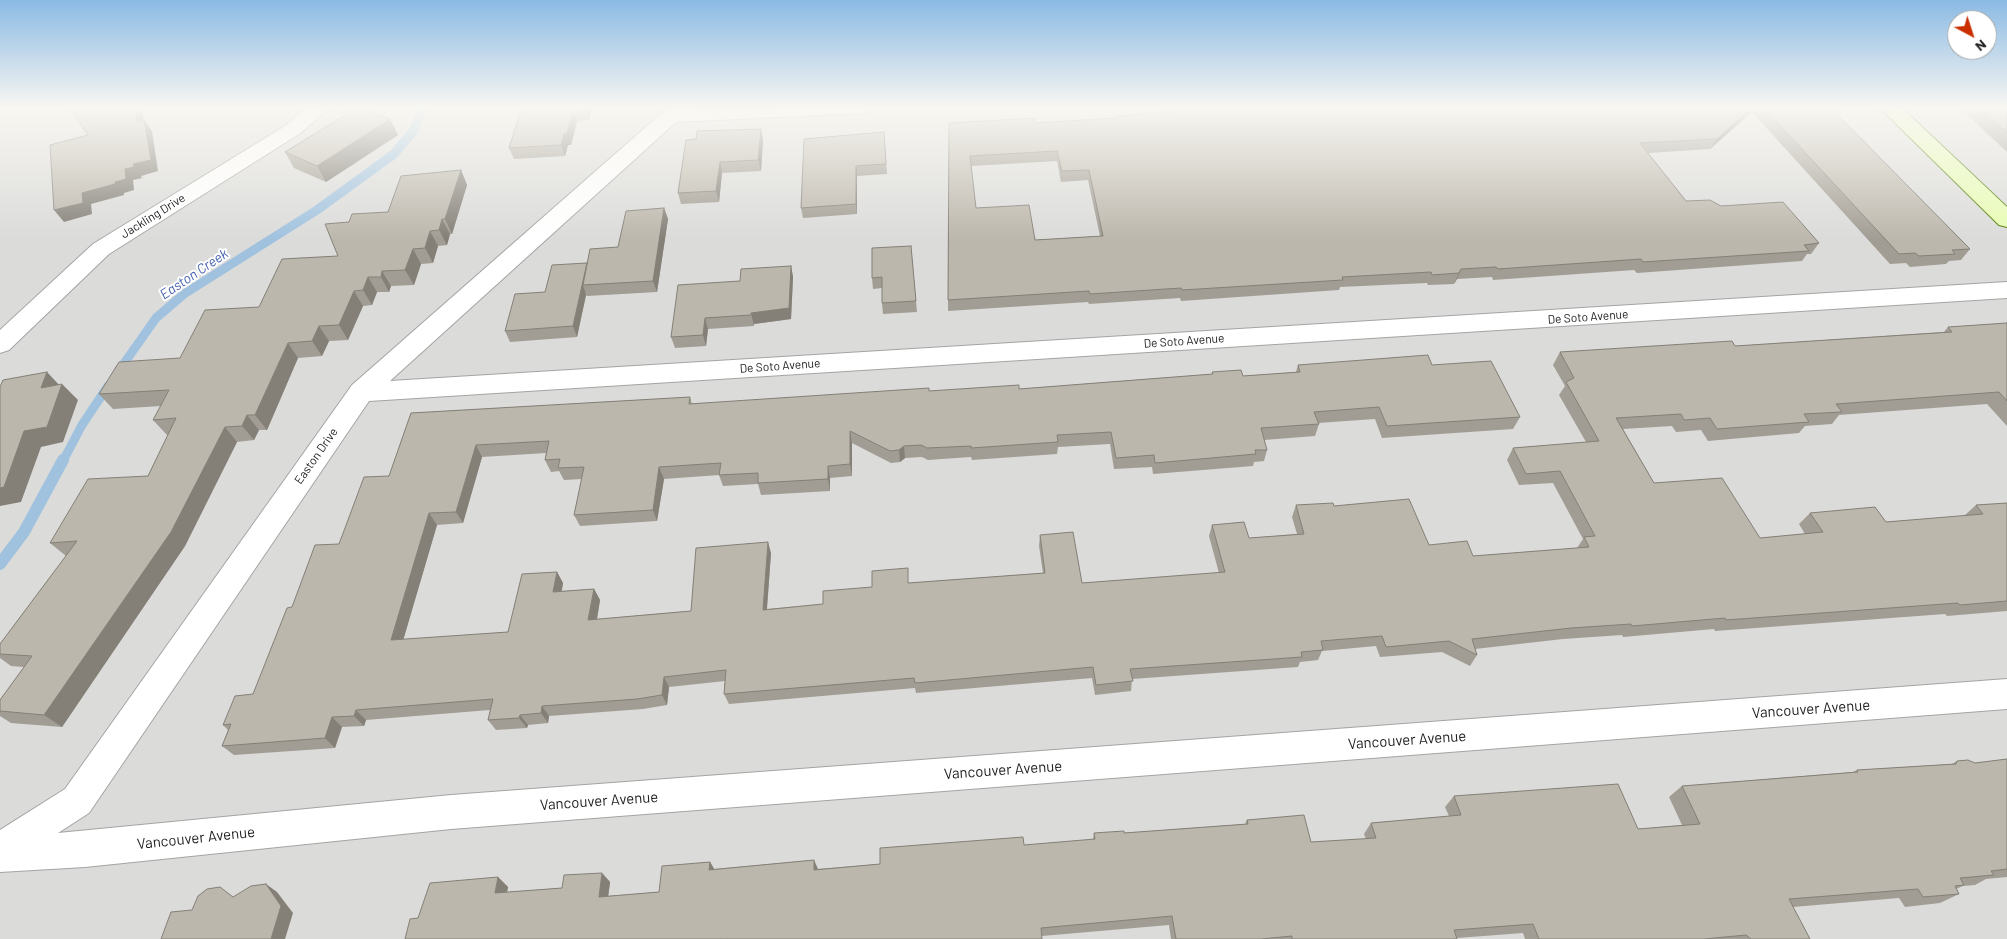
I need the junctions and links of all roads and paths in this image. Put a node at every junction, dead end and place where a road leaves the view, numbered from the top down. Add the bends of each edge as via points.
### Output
1 (259, 151) edge
2 (634, 151) edge
3 (1935, 151) edge
4 (2007, 220) edge
5 (2007, 290) edge
6 (0, 344) edge
7 (361, 392) junction
8 (2007, 694) edge
9 (0, 852) edge

1 - 6 street, Jackling Drive via 101,249
2 - 7 street, Easton Drive
3 - 4 main road
5 - 7 street, De Soto Avenue
7 - 9 street, Easton Drive via 77,801
8 - 9 street, Vancouver Avenue via 451,812 84,849

